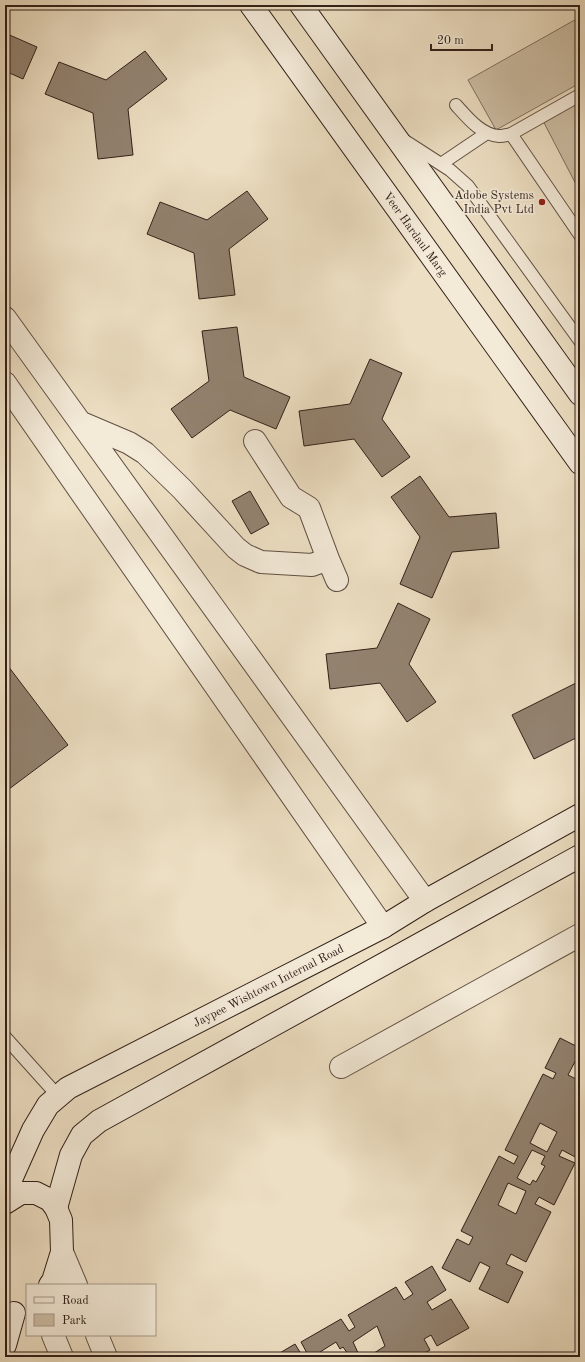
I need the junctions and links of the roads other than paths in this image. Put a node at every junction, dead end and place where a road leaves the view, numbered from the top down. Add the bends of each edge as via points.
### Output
1 (251, 5) edge
2 (300, 5) edge
3 (580, 95) edge
4 (456, 106) dead end
5 (487, 133) junction
6 (394, 134) junction
7 (511, 134) junction
8 (440, 164) junction
9 (580, 235) edge
10 (5, 318) edge
11 (580, 342) edge
12 (5, 384) edge
13 (579, 390) edge
14 (80, 422) junction
15 (255, 441) dead end
16 (580, 463) edge
17 (328, 559) junction
18 (337, 580) dead end
19 (580, 815) edge
20 (580, 856) edge
21 (425, 901) junction
22 (382, 927) junction
23 (580, 936) edge
24 (5, 1037) edge
25 (340, 1067) dead end
26 (58, 1096) junction
27 (6, 1192) edge
28 (56, 1208) junction
29 (62, 1252) junction
30 (51, 1284) edge
31 (76, 1284) edge
32 (15, 1309) edge
33 (53, 1336) edge
34 (97, 1336) edge
35 (5, 1345) edge
36 (62, 1357) edge
37 (106, 1357) edge

1 - 16 street, Veer Hardaul Marg
2 - 6 street
3 - 7 lane
4 - 5 lane
5 - 7 lane via 498,136
5 - 8 lane
6 - 8 lane
6 - 13 street
7 - 9 lane
8 - 11 lane via 468,186
10 - 14 street
12 - 22 street
14 - 17 street via 129,443 145,453 182,488 236,548 246,554 261,562 284,564 312,565
14 - 21 street
15 - 17 street via 291,497 309,508
17 - 18 street
19 - 21 street, Jaypee Wishtown Internal Road
20 - 28 street via 99,1121 82,1135 71,1155
21 - 22 street, Jaypee Wishtown Internal Road
22 - 26 street, Jaypee Wishtown Internal Road via 68,1088
23 - 25 street
24 - 26 lane
26 - 27 street, Jaypee Wishtown Internal Road via 48,1105 33,1130
27 - 28 street, Jaypee Wishtown Internal Road via 36,1193 50,1200
28 - 29 street via 61,1220
29 - 30 street
29 - 31 street
32 - 35 street
33 - 36 street
34 - 37 street

